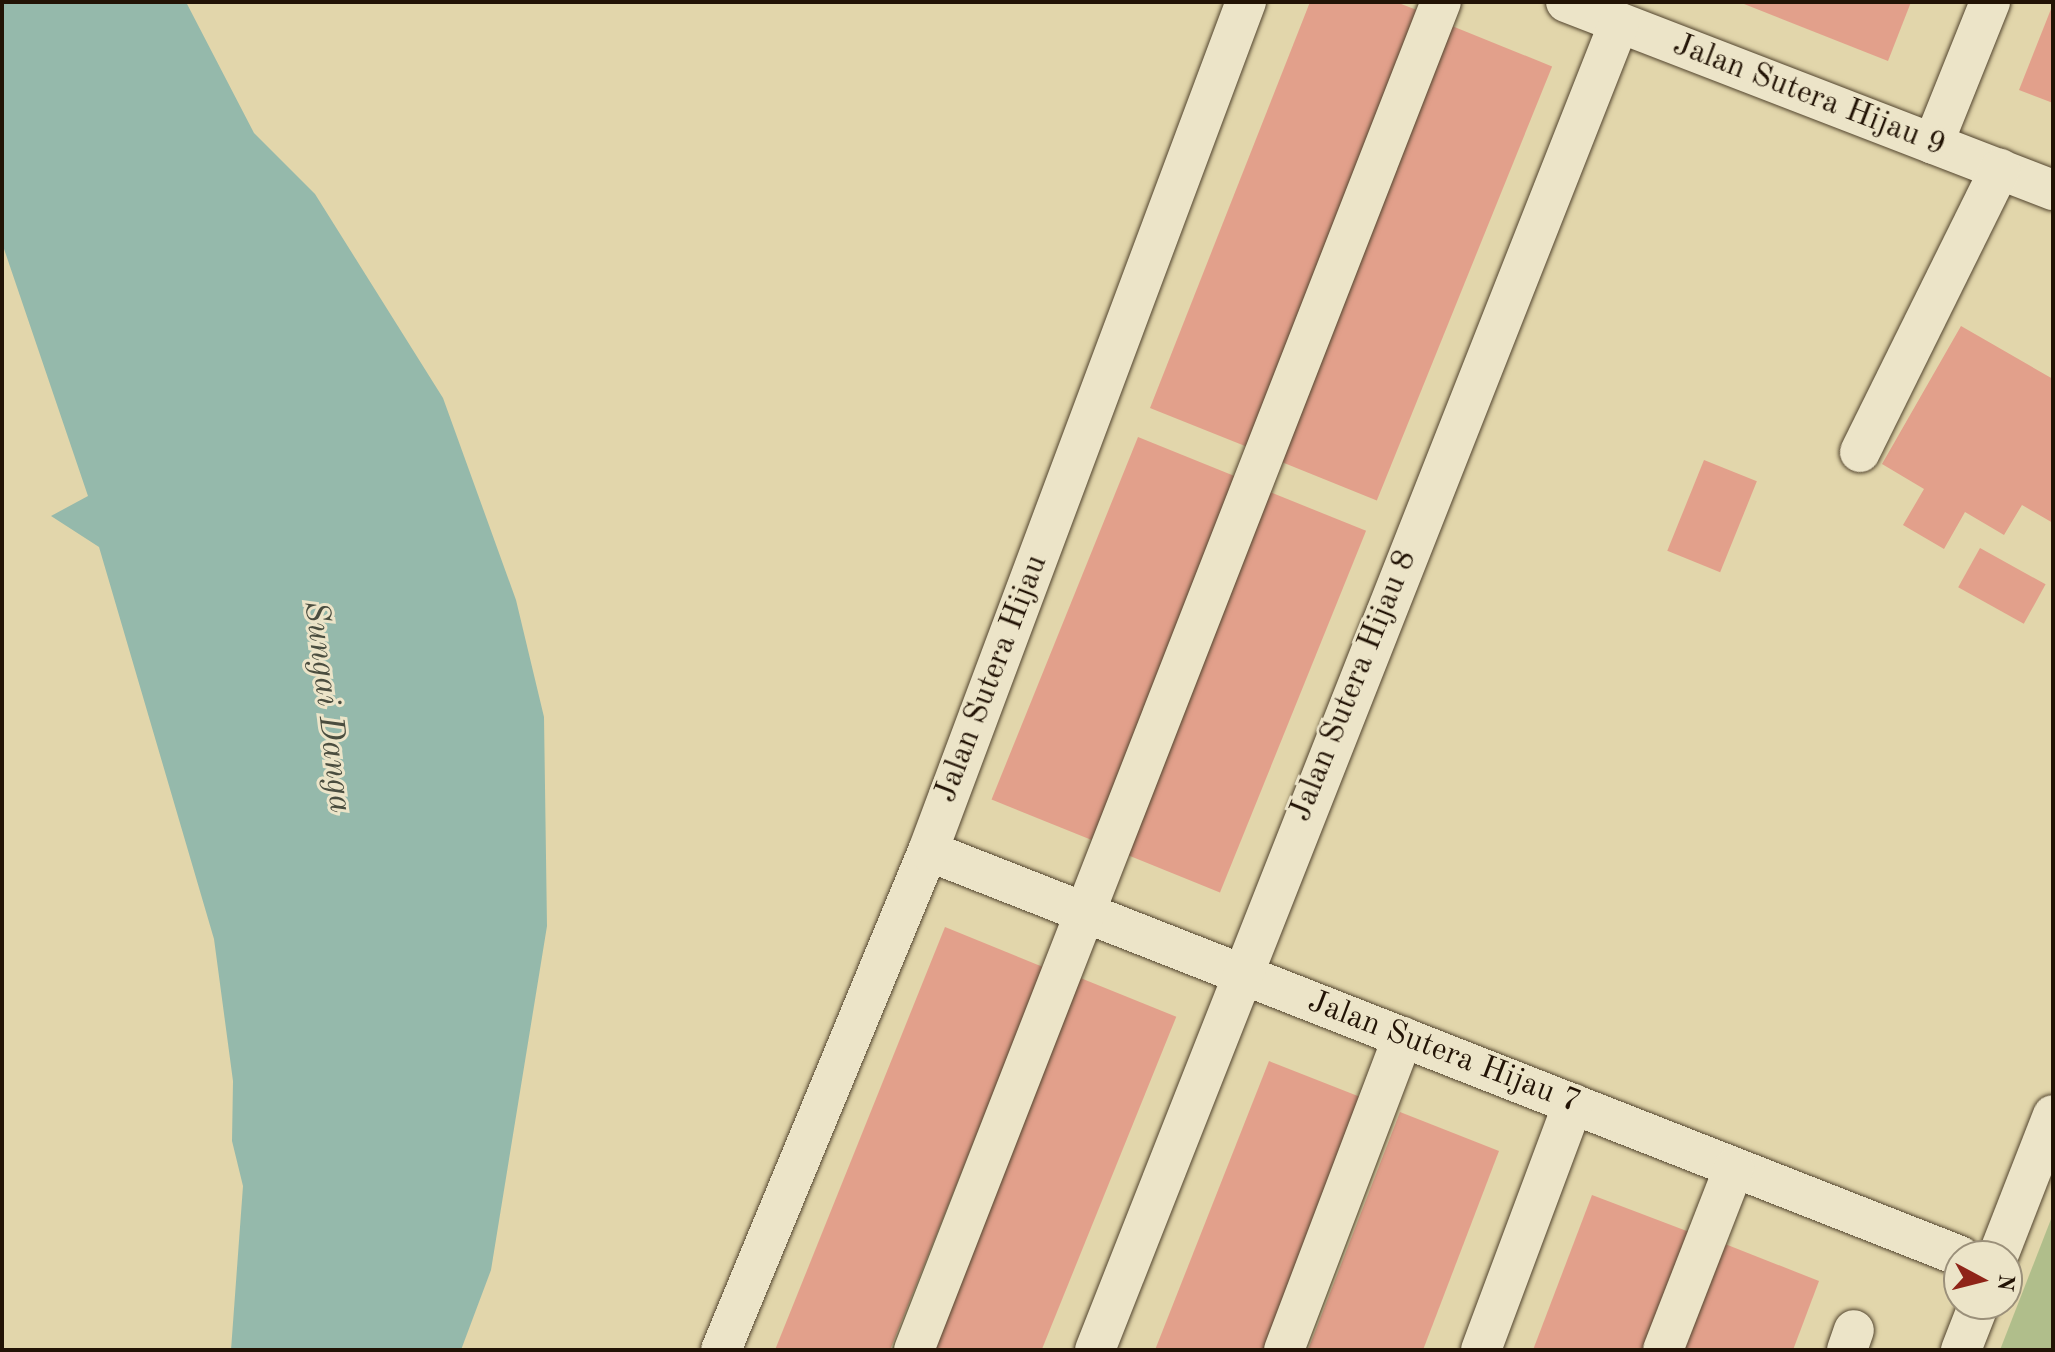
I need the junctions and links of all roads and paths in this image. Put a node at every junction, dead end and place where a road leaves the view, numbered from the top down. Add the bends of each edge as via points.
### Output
1 (1246, 2) edge
2 (1441, 2) edge
3 (1566, 2) edge
4 (1990, 2) edge
5 (1619, 23) junction
6 (1933, 144) junction
7 (2000, 169) junction
8 (2053, 190) edge
9 (1860, 452) dead end
10 (928, 851) junction
11 (1088, 914) junction
12 (1239, 973) junction
13 (1403, 1037) junction
14 (1573, 1104) junction
15 (2053, 1115) edge
16 (1734, 1168) junction
17 (2004, 1240) edge
18 (1943, 1249) edge
19 (1973, 1320) edge
20 (721, 1350) edge
21 (914, 1350) edge
22 (1095, 1350) edge
23 (1284, 1350) edge
24 (1481, 1350) edge
25 (1663, 1350) edge
26 (1961, 1350) edge

1 - 10 street, Jalan Sutera Hijau
2 - 11 street
3 - 5 street, Jalan Sutera Hijau 9
4 - 6 street
5 - 6 street, Jalan Sutera Hijau 9
5 - 12 street, Jalan Sutera Hijau 8
6 - 7 street, Jalan Sutera Hijau 9
7 - 8 street, Jalan Sutera Hijau 9
7 - 9 street
10 - 11 street, Jalan Sutera Hijau 7
10 - 20 street, Jalan Sutera Hijau
11 - 12 street, Jalan Sutera Hijau 7
11 - 21 street
12 - 13 street, Jalan Sutera Hijau 7
12 - 22 street, Jalan Sutera Hijau 8
13 - 14 street, Jalan Sutera Hijau 7
13 - 23 street
14 - 16 street, Jalan Sutera Hijau 7
14 - 24 street
15 - 17 street
16 - 18 street, Jalan Sutera Hijau 7
16 - 25 street
19 - 26 street

